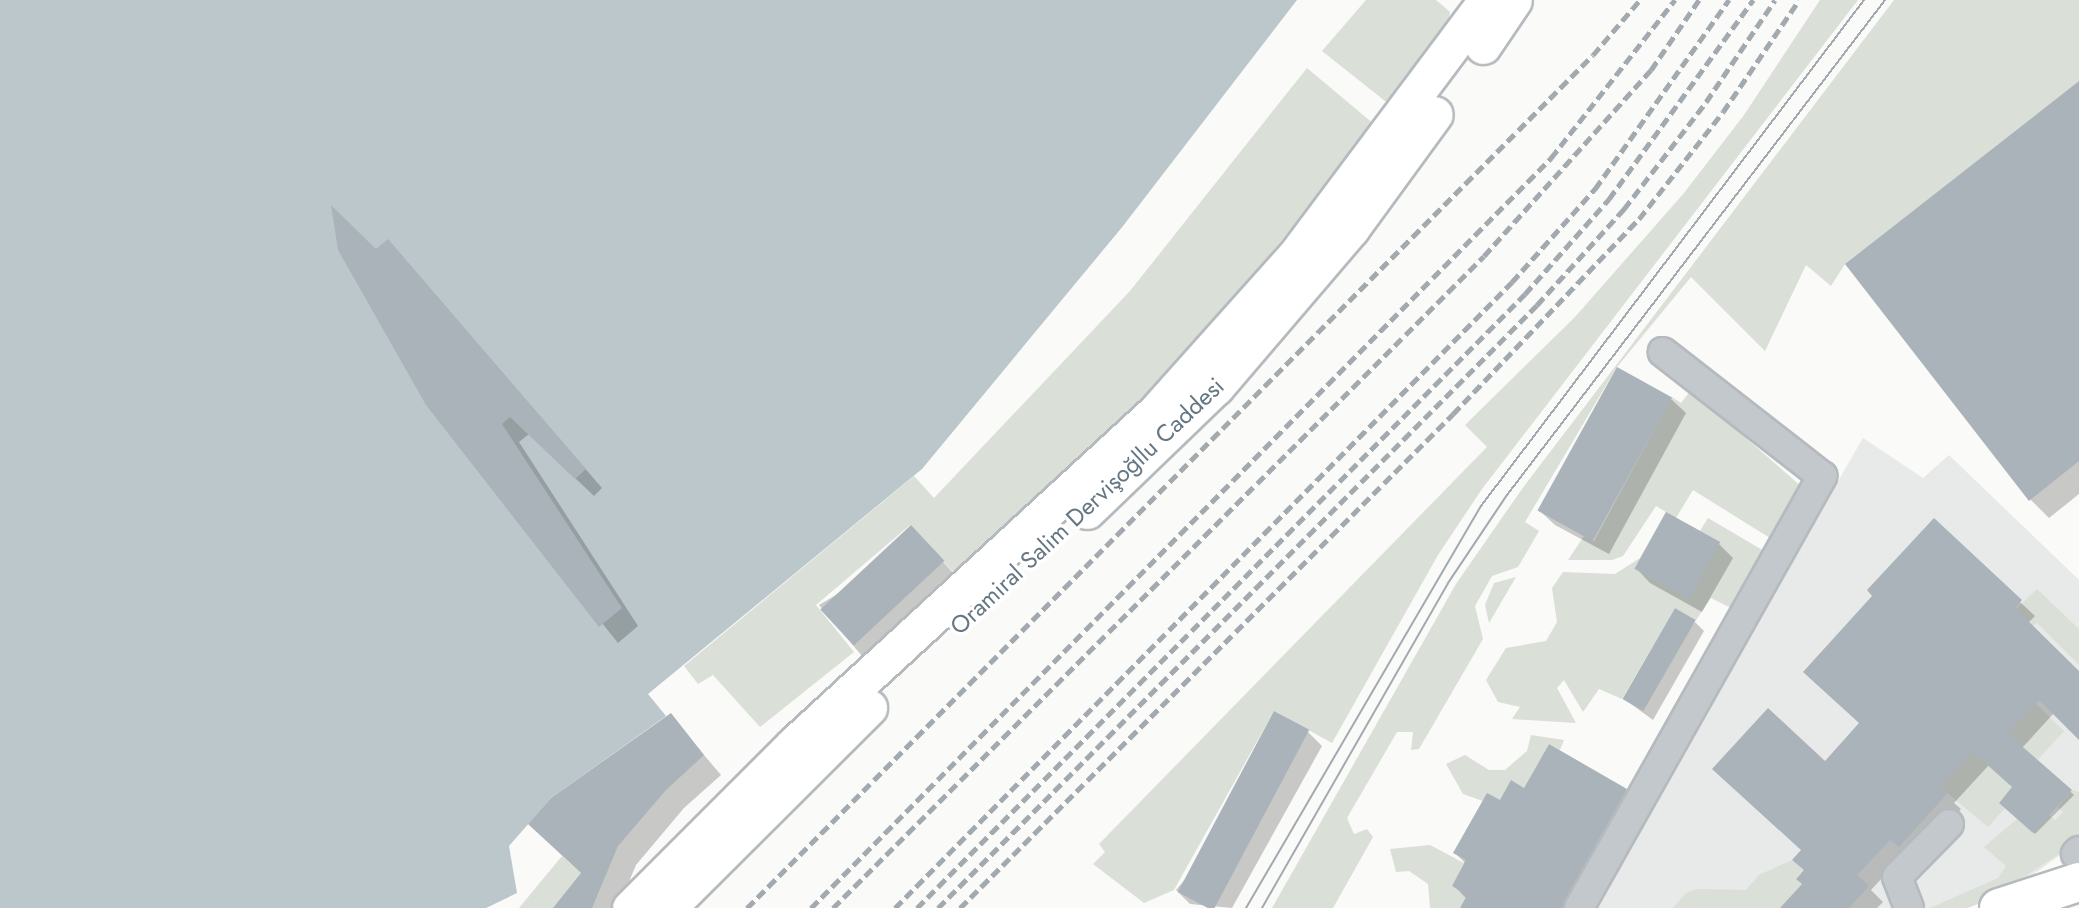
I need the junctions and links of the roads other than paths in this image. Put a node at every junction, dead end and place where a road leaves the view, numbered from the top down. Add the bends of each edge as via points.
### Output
1 (1514, 0) edge
2 (1475, 9) edge
3 (1663, 352) dead end
4 (1949, 824) dead end
5 (2078, 862) edge
6 (630, 908) edge
7 (668, 908) edge
8 (1579, 908) edge
9 (1909, 908) edge
10 (1999, 908) edge

1 - 7 main road, Oramiral Salim Dervişoğllu Caddesi via 1351,229 1216,387 834,740
2 - 6 main road, Oramiral Salim Dervişoğllu Caddesi via 1297,254 1155,412 794,744
3 - 8 lane via 1822,476
4 - 9 lane via 1897,877
5 - 10 highway

